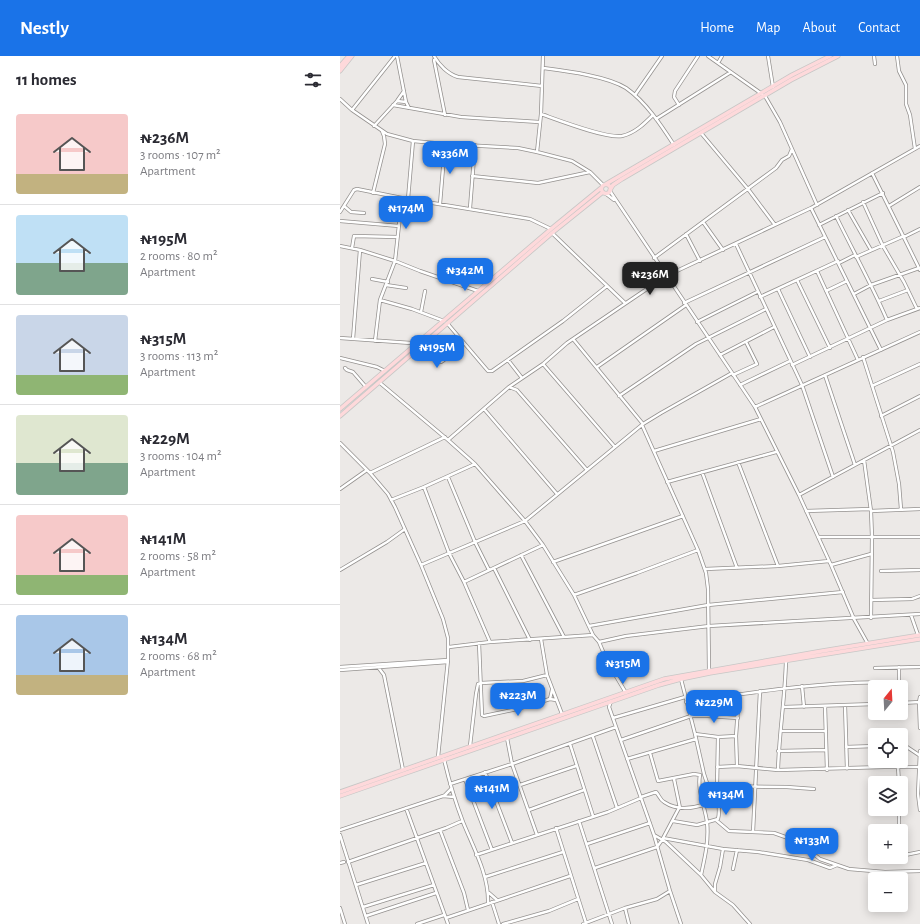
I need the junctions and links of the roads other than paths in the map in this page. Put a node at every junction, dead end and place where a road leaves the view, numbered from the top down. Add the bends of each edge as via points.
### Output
1 (348, 56) edge
2 (352, 56) edge
3 (396, 56) edge
4 (434, 56) edge
5 (543, 56) edge
6 (662, 56) edge
7 (698, 56) edge
8 (708, 56) edge
9 (722, 56) edge
10 (768, 56) edge
11 (830, 56) edge
12 (838, 56) edge
13 (874, 56) edge
14 (897, 56) edge
15 (718, 63) junction
16 (875, 64) dead end
17 (340, 66) edge
18 (543, 68) junction
19 (340, 71) edge
20 (731, 72) junction
21 (542, 86) junction
22 (773, 86) junction
23 (404, 91) junction
24 (635, 95) junction
25 (763, 95) junction
26 (340, 99) edge
27 (397, 101) junction
28 (406, 102) junction
29 (679, 104) junction
30 (393, 105) junction
31 (408, 108) junction
32 (352, 110) junction
33 (541, 114) junction
34 (445, 115) junction
35 (653, 115) junction
36 (656, 119) junction
37 (540, 122) junction
38 (374, 126) junction
39 (381, 130) junction
40 (701, 133) junction
41 (413, 141) junction
42 (445, 144) junction
43 (676, 144) junction
44 (475, 145) junction
45 (920, 146) edge
46 (792, 149) junction
47 (915, 149) junction
48 (537, 152) junction
49 (789, 156) junction
50 (797, 160) junction
51 (590, 172) junction
52 (872, 173) junction
53 (472, 176) junction
54 (920, 187) edge
55 (604, 189) junction
56 (748, 189) junction
57 (610, 190) junction
58 (373, 193) junction
59 (883, 193) junction
60 (402, 198) junction
61 (408, 199) junction
62 (616, 202) junction
63 (863, 202) junction
64 (440, 204) junction
65 (816, 205) junction
66 (344, 206) junction
67 (889, 206) junction
68 (470, 208) junction
69 (811, 208) junction
70 (848, 210) junction
71 (340, 212) edge
72 (364, 212) dead end
73 (836, 216) junction
74 (340, 221) edge
75 (703, 222) junction
76 (775, 225) junction
77 (819, 225) junction
78 (399, 226) junction
79 (920, 229) edge
80 (551, 231) junction
81 (686, 234) junction
82 (398, 237) junction
83 (825, 237) junction
84 (904, 237) junction
85 (736, 244) junction
86 (340, 246) edge
87 (884, 246) junction
88 (352, 248) junction
89 (360, 250) junction
90 (723, 250) junction
91 (871, 250) junction
92 (855, 256) junction
93 (654, 258) junction
94 (395, 261) junction
95 (700, 261) junction
96 (838, 262) junction
97 (919, 269) edge
98 (816, 271) junction
99 (749, 272) junction
100 (900, 275) junction
101 (666, 276) junction
102 (372, 279) dead end
103 (797, 280) junction
104 (847, 281) junction
105 (387, 283) junction
106 (607, 286) junction
107 (871, 286) junction
108 (406, 288) dead end
109 (778, 289) junction
110 (908, 290) junction
111 (425, 291) dead end
112 (478, 291) junction
113 (826, 291) junction
114 (758, 292) junction
115 (854, 294) junction
116 (760, 297) junction
117 (380, 300) junction
118 (879, 301) junction
119 (625, 303) junction
120 (685, 304) junction
121 (766, 309) junction
122 (918, 309) edge
123 (421, 312) junction
124 (887, 320) junction
125 (446, 322) junction
126 (697, 322) junction
127 (774, 327) junction
128 (871, 328) junction
129 (920, 332) edge
130 (340, 338) edge
131 (708, 338) junction
132 (353, 339) junction
133 (573, 339) junction
134 (849, 339) junction
135 (375, 341) junction
136 (746, 342) junction
137 (416, 345) junction
138 (420, 347) junction
139 (830, 348) junction
140 (881, 350) junction
141 (447, 352) dead end
142 (720, 355) junction
143 (810, 357) junction
144 (863, 357) junction
145 (340, 358) edge
146 (508, 360) junction
147 (858, 360) junction
148 (790, 361) junction
149 (543, 364) junction
150 (920, 364) edge
151 (792, 365) junction
152 (597, 367) junction
153 (345, 368) dead end
154 (385, 371) junction
155 (733, 374) junction
156 (825, 375) junction
157 (522, 378) junction
158 (518, 381) junction
159 (380, 383) junction
160 (740, 385) junction
161 (802, 385) junction
162 (872, 386) junction
163 (509, 387) junction
164 (366, 388) junction
165 (518, 390) junction
166 (619, 396) junction
167 (920, 396) edge
168 (755, 406) junction
169 (340, 409) edge
170 (484, 409) junction
171 (340, 416) edge
172 (881, 416) junction
173 (760, 419) junction
174 (642, 425) junction
175 (920, 430) edge
176 (445, 437) junction
177 (448, 440) junction
178 (340, 443) edge
179 (890, 446) junction
180 (615, 447) junction
181 (654, 451) junction
182 (776, 452) junction
183 (864, 460) junction
184 (738, 462) junction
185 (475, 464) junction
186 (855, 465) junction
187 (367, 470) junction
188 (587, 470) junction
189 (702, 472) junction
190 (370, 473) junction
191 (448, 477) junction
192 (833, 477) junction
193 (668, 482) junction
194 (424, 487) junction
195 (340, 489) edge
196 (557, 494) junction
197 (799, 495) junction
198 (391, 500) junction
199 (901, 509) junction
200 (920, 509) edge
201 (870, 510) junction
202 (806, 511) junction
203 (683, 516) junction
204 (525, 521) junction
205 (405, 529) junction
206 (818, 537) junction
207 (872, 537) junction
208 (920, 537) edge
209 (475, 542) junction
210 (543, 545) junction
211 (698, 550) junction
212 (449, 553) junction
213 (872, 554) junction
214 (521, 555) junction
215 (829, 561) junction
216 (553, 562) junction
217 (421, 565) junction
218 (831, 565) junction
219 (778, 566) junction
220 (494, 568) junction
221 (737, 568) junction
222 (705, 569) junction
223 (340, 570) edge
224 (489, 570) junction
225 (920, 570) edge
226 (881, 571) dead end
227 (464, 582) junction
228 (843, 592) junction
229 (574, 595) junction
230 (920, 596) edge
231 (871, 600) junction
232 (708, 605) junction
233 (920, 614) edge
234 (911, 615) junction
235 (871, 618) junction
236 (854, 619) junction
237 (589, 626) junction
238 (709, 626) junction
239 (593, 635) junction
240 (919, 636) edge
241 (564, 637) junction
242 (541, 639) junction
243 (530, 640) junction
244 (490, 642) junction
245 (599, 642) junction
246 (480, 643) junction
247 (868, 646) junction
248 (449, 647) junction
249 (448, 661) junction
250 (786, 661) junction
251 (378, 667) junction
252 (389, 667) junction
253 (899, 667) junction
254 (920, 667) edge
255 (875, 668) dead end
256 (340, 669) edge
257 (709, 670) junction
258 (705, 673) junction
259 (384, 675) junction
260 (547, 675) junction
261 (681, 679) junction
262 (899, 680) edge
263 (480, 683) junction
264 (868, 684) edge
265 (802, 686) junction
266 (785, 688) junction
267 (552, 690) junction
268 (760, 691) junction
269 (626, 693) junction
270 (739, 694) junction
271 (920, 696) edge
272 (685, 697) junction
273 (550, 699) junction
274 (556, 700) junction
275 (611, 701) junction
276 (686, 702) junction
277 (919, 702) edge
278 (908, 703) edge
279 (604, 704) junction
280 (868, 704) edge
281 (845, 705) junction
282 (804, 706) junction
283 (825, 706) junction
284 (609, 707) junction
285 (784, 707) junction
286 (577, 711) junction
287 (562, 714) junction
288 (691, 716) junction
289 (613, 718) junction
290 (738, 718) junction
291 (616, 728) junction
292 (920, 728) edge
293 (781, 731) junction
294 (826, 731) junction
295 (695, 734) junction
296 (718, 736) junction
297 (736, 736) junction
298 (592, 737) junction
299 (506, 738) junction
300 (696, 739) junction
301 (621, 740) junction
302 (570, 744) junction
303 (470, 746) junction
304 (868, 746) edge
305 (846, 747) junction
306 (908, 748) edge
307 (826, 750) junction
308 (778, 751) junction
309 (920, 751) edge
310 (650, 752) junction
311 (919, 755) edge
312 (438, 757) junction
313 (444, 759) junction
314 (627, 759) junction
315 (512, 764) junction
316 (576, 766) junction
317 (737, 766) junction
318 (717, 767) junction
319 (908, 767) edge
320 (920, 767) edge
321 (757, 768) junction
322 (872, 768) edge
323 (847, 769) junction
324 (403, 770) junction
325 (778, 770) junction
326 (827, 770) junction
327 (485, 772) junction
328 (704, 774) junction
329 (700, 775) junction
330 (465, 779) junction
331 (674, 779) junction
332 (450, 784) junction
333 (520, 786) junction
334 (717, 787) junction
335 (755, 787) junction
336 (451, 789) junction
337 (814, 789) dead end
338 (584, 790) junction
339 (340, 792) edge
340 (340, 796) edge
341 (443, 796) junction
342 (454, 797) junction
343 (641, 798) junction
344 (703, 805) junction
345 (406, 808) junction
346 (617, 808) junction
347 (679, 808) junction
348 (528, 810) junction
349 (920, 810) edge
350 (593, 816) junction
351 (673, 820) junction
352 (716, 820) junction
353 (462, 821) junction
354 (579, 821) junction
355 (650, 823) junction
356 (707, 823) junction
357 (556, 828) junction
358 (340, 830) edge
359 (440, 830) junction
360 (753, 832) junction
361 (340, 835) edge
362 (537, 835) junction
363 (654, 835) junction
364 (416, 838) junction
365 (663, 839) junction
366 (512, 843) junction
367 (587, 844) junction
368 (707, 846) junction
369 (657, 848) junction
370 (723, 849) junction
371 (492, 850) junction
372 (737, 850) junction
373 (563, 852) junction
374 (920, 852) edge
375 (908, 854) edge
376 (476, 856) junction
377 (344, 862) dead end
378 (348, 862) junction
379 (340, 863) edge
380 (426, 863) junction
381 (838, 865) junction
382 (595, 868) junction
383 (733, 869) dead end
384 (920, 871) edge
385 (701, 875) junction
386 (570, 876) junction
387 (485, 877) junction
388 (434, 884) junction
389 (356, 885) junction
390 (670, 891) junction
391 (715, 892) junction
392 (436, 893) junction
393 (489, 893) junction
394 (579, 899) junction
395 (497, 900) junction
396 (490, 903) junction
397 (364, 907) junction
398 (340, 908) edge
399 (625, 908) junction
400 (468, 910) junction
401 (609, 914) junction
402 (366, 916) junction
403 (445, 916) junction
404 (584, 923) edge
405 (345, 924) edge
406 (368, 924) edge
407 (417, 924) edge
408 (448, 924) edge
409 (499, 924) edge
410 (503, 924) edge
411 (612, 924) edge
412 (629, 924) edge
413 (681, 924) edge
414 (750, 924) edge

1 - 17 main road
2 - 19 main road
3 - 23 street
3 - 32 street
4 - 21 street via 441,66 458,77
4 - 34 street
5 - 18 street
6 - 24 street
7 - 29 street via 675,91 674,97
8 - 15 street
9 - 15 street
10 - 22 street
11 - 22 main road
12 - 25 main road
13 - 16 street
14 - 47 street via 899,71 906,85 906,104
15 - 20 street
18 - 21 street
18 - 24 street via 569,71 609,81
20 - 25 street
20 - 29 street
21 - 33 street
22 - 25 main road
23 - 27 street
23 - 28 street
24 - 35 street
25 - 40 main road
25 - 43 main road
25 - 46 street via 780,122
26 - 32 street
27 - 28 street
27 - 30 street
28 - 31 street
29 - 36 street
30 - 31 street
30 - 38 street
31 - 34 street
32 - 38 street
33 - 35 street via 615,136 623,136 637,130
33 - 37 street
34 - 37 street
35 - 36 street
36 - 43 street
37 - 48 street
38 - 39 street
39 - 41 street
39 - 58 street via 385,144
40 - 43 main road
40 - 56 street
41 - 42 street
41 - 61 street
42 - 44 street
42 - 64 street
43 - 55 main road
43 - 57 main road via 613,185
44 - 48 street
44 - 53 street
45 - 47 street
46 - 49 street
46 - 50 street
47 - 52 street
48 - 51 street via 572,161
49 - 50 street
49 - 56 street
50 - 65 street
51 - 53 street via 538,182
51 - 55 street
52 - 59 street
52 - 65 street
53 - 68 street
54 - 67 street
55 - 57 main road
55 - 57 main road via 610,186
55 - 62 street
55 - 80 main road
56 - 75 street
56 - 76 street
57 - 62 street
58 - 60 street
58 - 66 street via 354,190
59 - 63 street
59 - 67 street
60 - 61 street
60 - 78 street
61 - 64 street
62 - 93 street
63 - 70 street
63 - 87 street
64 - 68 street
65 - 69 street
66 - 71 street
66 - 72 street via 351,212
67 - 84 street
68 - 80 street via 530,219
69 - 76 street
69 - 77 street
70 - 73 street
70 - 91 street
73 - 77 street
73 - 92 street
74 - 78 street
75 - 81 street
75 - 90 street
76 - 85 street
77 - 83 street
78 - 82 street
79 - 84 street
80 - 106 street
80 - 112 main road
80 - 125 main road
81 - 93 street
81 - 95 street
82 - 88 street via 354,236
82 - 94 street
83 - 96 street
83 - 99 street
84 - 87 street
84 - 97 street
85 - 90 street
85 - 99 street
86 - 88 street
87 - 91 street
87 - 100 street
88 - 89 street
89 - 94 street
89 - 132 street
90 - 95 street
91 - 92 street
92 - 96 street
92 - 107 street
93 - 101 street
94 - 105 street
94 - 112 street
95 - 101 street
96 - 98 street
96 - 104 street
97 - 100 street
98 - 103 street
98 - 113 street
99 - 114 street
99 - 120 street
100 - 107 street
100 - 110 street
101 - 119 street
101 - 120 street
102 - 105 street
103 - 109 street
103 - 139 street
104 - 113 street
104 - 115 street
105 - 108 street
105 - 117 street
106 - 119 street
106 - 146 street via 563,322
107 - 115 street
107 - 118 street
109 - 116 street
109 - 143 street
110 - 118 street
110 - 122 street
111 - 123 street
112 - 125 main road
113 - 134 street
114 - 116 street
114 - 126 street
115 - 128 street
116 - 121 street
117 - 123 street
117 - 135 street
118 - 124 street
119 - 133 street
120 - 126 street
120 - 152 street
121 - 127 street
121 - 131 street
122 - 124 street
123 - 125 street
124 - 128 street
125 - 137 main road
125 - 138 main road
125 - 146 street via 488,371
126 - 131 street
127 - 136 street
127 - 148 street
128 - 134 street
128 - 140 street
129 - 140 street
130 - 132 street
131 - 142 street
131 - 166 street
132 - 135 street
133 - 149 street
133 - 152 street
134 - 139 street
134 - 147 street
135 - 137 street
136 - 142 street
136 - 155 street via 757,364
137 - 138 street
137 - 154 main road
138 - 141 street via 431,358 441,362
138 - 159 main road
139 - 143 street
140 - 144 street
142 - 155 street
143 - 151 street
144 - 147 street
144 - 162 street
145 - 154 street
146 - 157 street
147 - 156 street
148 - 151 street
148 - 160 street
149 - 157 street
149 - 180 street
150 - 162 street
151 - 161 street
152 - 166 street
153 - 164 street via 353,372
154 - 164 main road
155 - 160 street
155 - 174 street
156 - 161 street
156 - 186 street
157 - 158 street
158 - 163 street
158 - 165 street
159 - 171 main road
159 - 176 street
160 - 168 street
161 - 168 street
161 - 192 street
162 - 172 street
163 - 165 street
163 - 170 street
164 - 169 main road
165 - 188 street
166 - 174 street
167 - 172 street
168 - 173 street
170 - 177 street
170 - 196 street
172 - 179 street
173 - 181 street
173 - 182 street
174 - 180 street
174 - 181 street
175 - 179 street
176 - 177 street
176 - 190 street
177 - 185 street
178 - 187 street
179 - 183 street
179 - 199 street
180 - 188 street
181 - 193 street
182 - 184 street
182 - 197 street
183 - 186 street
183 - 201 street
184 - 189 street
184 - 219 street
185 - 191 street
185 - 204 street
186 - 192 street
187 - 190 street
187 - 195 street
188 - 196 street
189 - 193 street
189 - 221 street
190 - 198 street
191 - 194 street
191 - 209 street
192 - 197 street
193 - 203 street
194 - 198 street
194 - 212 street
196 - 204 street
197 - 202 street
198 - 205 street
199 - 200 street
199 - 201 street
201 - 202 street
201 - 207 street
202 - 206 street
203 - 211 street
203 - 216 street
204 - 209 street
204 - 210 street
205 - 217 street
205 - 223 street
206 - 207 street
206 - 215 street
207 - 208 street
207 - 213 street
209 - 212 street
209 - 224 street
210 - 214 street
210 - 216 street
211 - 222 street
211 - 229 street
212 - 217 street
212 - 227 street
213 - 218 street
213 - 231 street
214 - 220 street
214 - 241 street
215 - 218 street
215 - 219 street
216 - 229 street
217 - 248 street via 443,619
218 - 228 street
219 - 221 street
220 - 224 street
220 - 243 street
221 - 222 street
222 - 232 street
224 - 227 street
225 - 226 street
227 - 244 street
228 - 232 street
228 - 236 street
229 - 237 street
230 - 231 street via 912,599
231 - 235 street
232 - 237 street
232 - 238 street
233 - 234 street
234 - 235 street
234 - 240 street
235 - 236 street
236 - 238 street
236 - 247 street
237 - 239 street
238 - 245 street via 626,636
238 - 257 street
239 - 241 street
239 - 245 street
240 - 247 main road
241 - 242 street
242 - 243 street
242 - 260 street
243 - 244 street
244 - 246 street
245 - 269 street
246 - 248 street
246 - 263 street
247 - 250 main road
247 - 257 main road
248 - 249 street
249 - 252 street
249 - 256 street
249 - 312 street
250 - 258 main road
250 - 266 street
251 - 252 street
251 - 256 street
251 - 259 street
252 - 259 street
253 - 254 street
253 - 255 street
253 - 262 street
257 - 258 main road
258 - 261 main road
258 - 269 main road via 664,679
259 - 324 street
260 - 263 street via 523,681
260 - 267 street
261 - 272 street
261 - 275 main road
263 - 273 street via 484,716
263 - 303 street via 476,694
264 - 265 street
265 - 266 street
265 - 282 street
266 - 268 street
266 - 285 street
267 - 273 street
267 - 274 street
268 - 270 street
268 - 321 street
269 - 286 main road
270 - 276 street
270 - 290 street
271 - 277 street
272 - 276 street
272 - 289 street
273 - 274 street
274 - 287 street
275 - 279 main road
275 - 284 street
276 - 288 street
277 - 278 street
277 - 292 street
279 - 284 street
279 - 286 main road
280 - 281 street
281 - 283 street
281 - 305 street
282 - 283 street
282 - 285 street
283 - 294 street
284 - 289 street
285 - 293 street
286 - 287 main road
286 - 299 main road
287 - 303 main road
288 - 290 street
288 - 295 street
288 - 301 street
289 - 291 street
290 - 297 street
291 - 298 street
291 - 301 street
293 - 294 street
293 - 308 street
294 - 307 street
295 - 296 street
295 - 300 street
296 - 297 street
296 - 318 street
297 - 317 street
298 - 302 street
298 - 346 street
299 - 313 main road
299 - 315 street
300 - 310 street
300 - 328 street
301 - 314 street
302 - 315 street
302 - 316 street
303 - 312 main road
304 - 305 street
305 - 323 street
306 - 311 street
307 - 308 street
307 - 326 street
308 - 325 street
309 - 311 street
310 - 314 street
310 - 331 street via 657,780 660,782
311 - 320 street
312 - 324 main road
313 - 332 street
313 - 340 main road
314 - 343 street
315 - 327 street
315 - 333 street
316 - 333 street
316 - 338 street
317 - 318 street
317 - 321 street
318 - 334 street
319 - 320 street
320 - 349 street
321 - 325 street
321 - 335 street
322 - 323 street
323 - 326 street
324 - 339 main road
325 - 326 street
327 - 330 street
327 - 366 street
328 - 329 street
328 - 334 street via 708,786
329 - 331 street
329 - 344 street
330 - 332 street
330 - 371 street
331 - 347 street
332 - 336 street
333 - 348 street
334 - 335 street
334 - 352 street via 719,818
335 - 337 street
335 - 360 street
336 - 341 street
336 - 342 street
338 - 348 street
338 - 350 street
341 - 342 street
341 - 345 street
342 - 353 street
343 - 346 street
343 - 347 street via 656,792 662,801
343 - 355 street
344 - 347 street
344 - 356 street
345 - 358 street
345 - 364 street
346 - 350 street
347 - 351 street
348 - 362 street
350 - 354 street
351 - 356 street via 692,825
351 - 365 street
352 - 356 street
352 - 360 street via 729,831
353 - 359 street
353 - 376 street
354 - 357 street
354 - 367 street
355 - 363 street
355 - 367 street
356 - 368 street
357 - 362 street
357 - 373 street
359 - 364 street
359 - 400 street
360 - 381 street via 774,833 797,841 820,859
361 - 378 street
362 - 366 street
363 - 365 street
363 - 369 street
364 - 378 street
364 - 380 street
365 - 368 street
365 - 369 street
365 - 385 street
366 - 371 street
367 - 382 street
368 - 370 street
368 - 385 street
369 - 382 street
369 - 390 street
370 - 372 street
370 - 391 street
371 - 376 street
372 - 381 street via 808,860 830,868
372 - 383 street
373 - 386 street
373 - 387 street
374 - 375 street
376 - 387 street
377 - 379 street
378 - 389 street
380 - 388 street
380 - 389 street
381 - 384 street via 871,872
382 - 401 street
385 - 391 street
386 - 394 street
386 - 395 street
387 - 393 street
388 - 392 street
388 - 397 street
389 - 397 street
390 - 399 street via 657,899
390 - 413 street
391 - 414 street via 733,905
392 - 402 street
392 - 403 street
393 - 395 street
393 - 396 street
394 - 404 street
394 - 410 street
395 - 396 street
396 - 400 street
396 - 409 street
397 - 402 street
398 - 405 street
399 - 401 street
399 - 412 street
400 - 403 street
401 - 404 street
401 - 411 street
402 - 406 street
403 - 407 street
403 - 408 street

